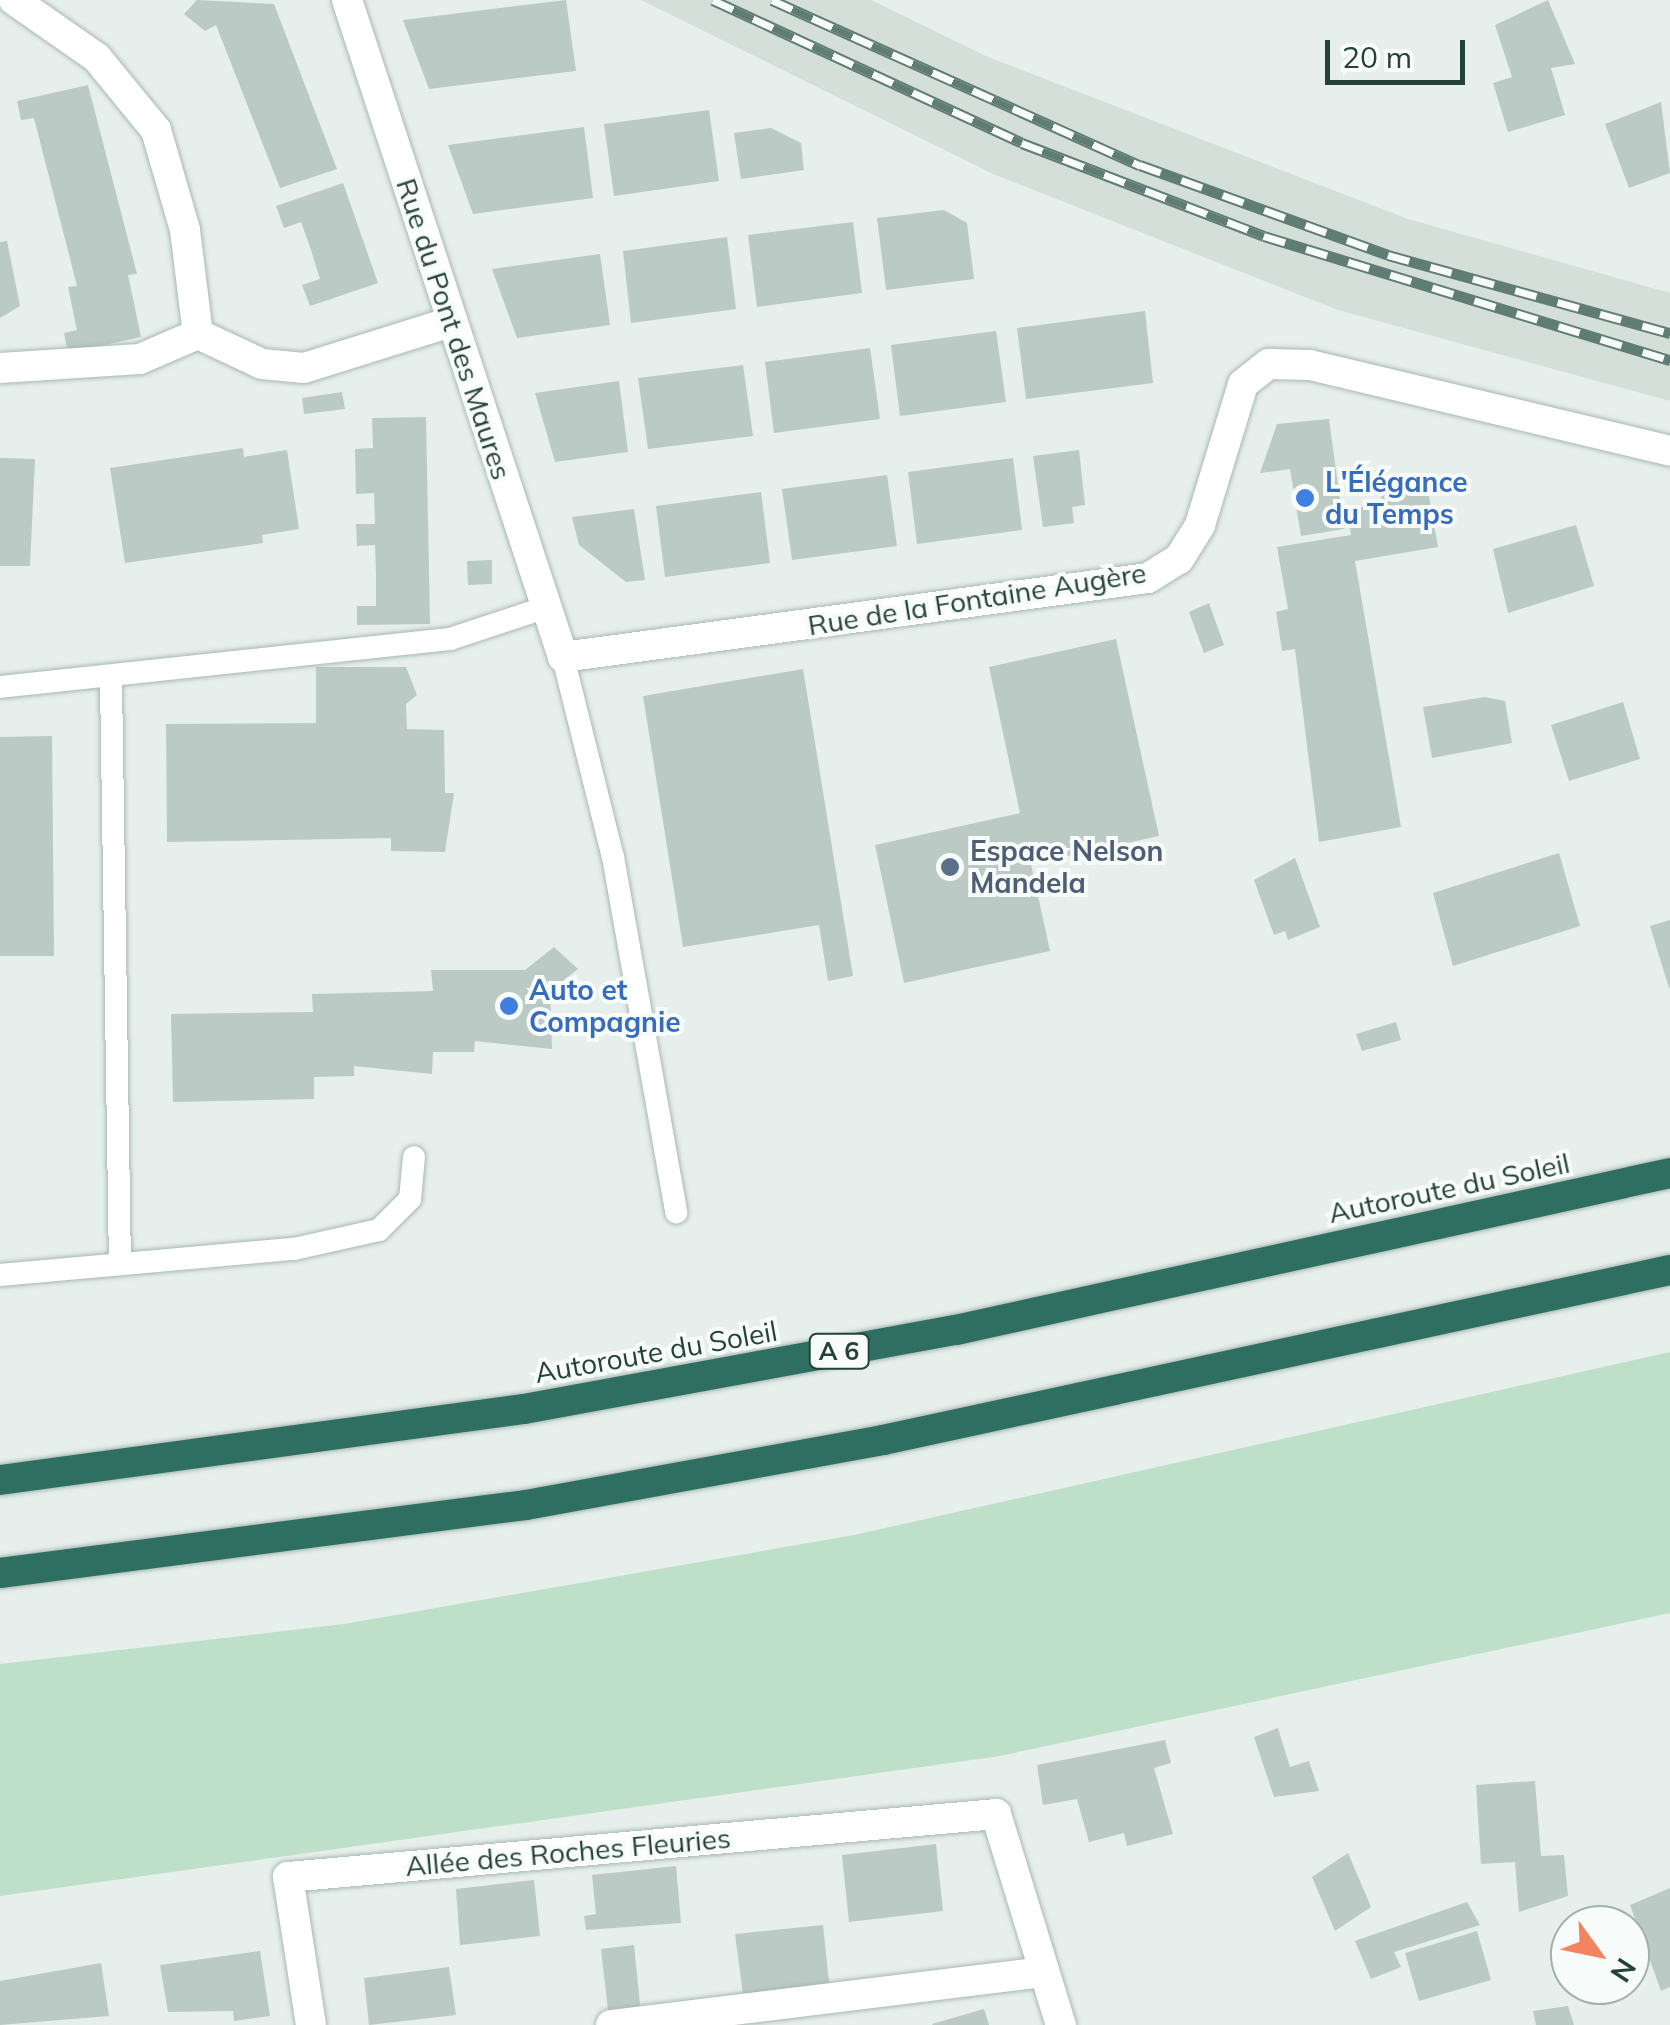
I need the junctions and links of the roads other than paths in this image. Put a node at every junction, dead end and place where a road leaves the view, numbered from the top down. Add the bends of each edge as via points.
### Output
1 (14, 0) edge
2 (347, 0) edge
3 (452, 322) junction
4 (198, 334) junction
5 (0, 368) edge
6 (1670, 451) edge
7 (546, 607) junction
8 (563, 657) junction
9 (111, 681) junction
10 (0, 687) edge
11 (414, 1157) dead end
12 (1670, 1173) edge
13 (676, 1212) dead end
14 (120, 1264) junction
15 (1670, 1270) edge
16 (0, 1274) edge
17 (0, 1480) edge
18 (0, 1574) edge
19 (1044, 1972) junction
20 (311, 2025) edge
21 (611, 2025) edge
22 (1061, 2025) edge

1 - 4 street via 97,58 156,130 185,230
2 - 3 street, Rue du Pont des Maures
3 - 4 street via 304,368 262,364
3 - 7 street, Rue du Pont des Maures
4 - 5 street via 140,359
6 - 8 street, Rue de la Fontaine Augère via 1310,365 1269,364 1243,384 1200,525 1179,559 1148,578
7 - 8 street, Rue du Pont des Maures
7 - 9 lane via 450,639
8 - 13 lane via 613,857
9 - 10 lane
9 - 14 lane
11 - 14 lane via 410,1199 380,1230 294,1249
12 - 17 highway, Autoroute du Soleil / A 6 via 956,1330 524,1410
14 - 16 lane
15 - 18 highway via 846,1446 526,1504
19 - 20 street, Allée des Roches Fleuries via 996,1814 288,1878
19 - 21 street
19 - 22 street

